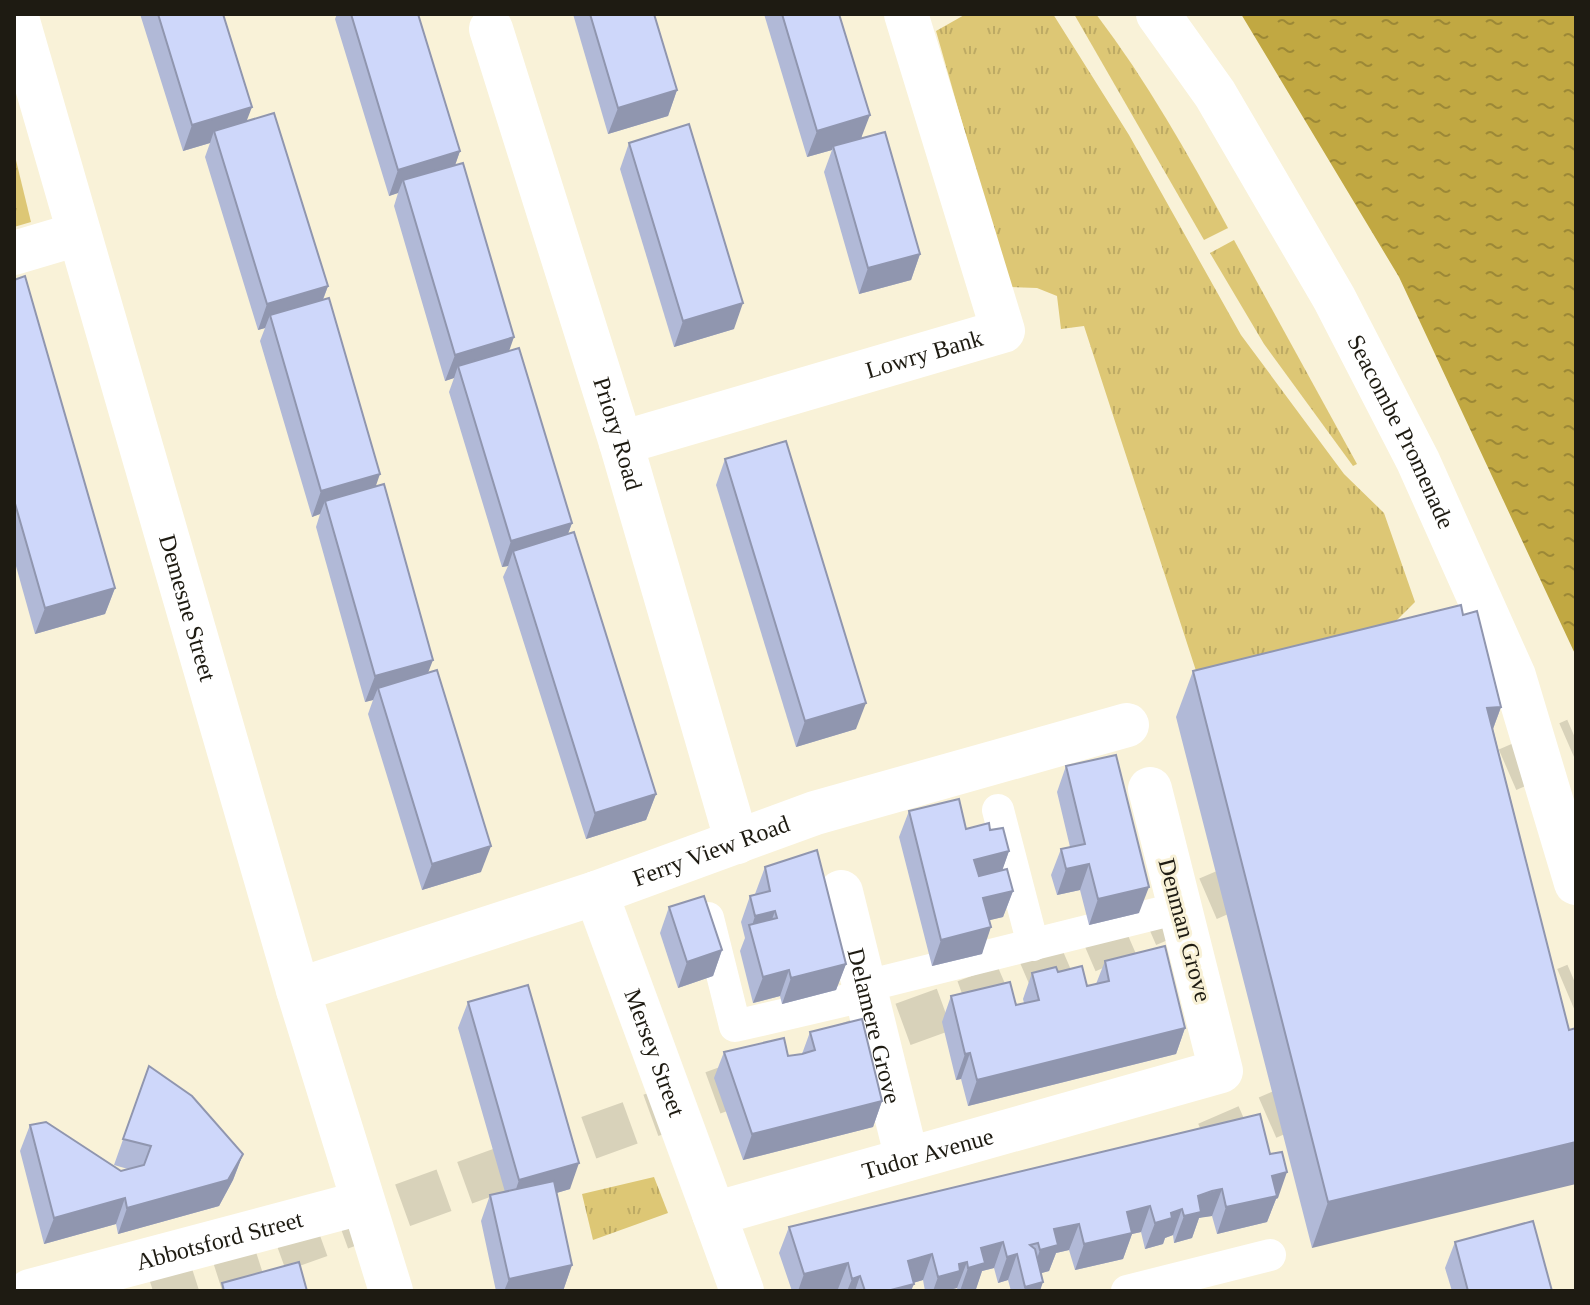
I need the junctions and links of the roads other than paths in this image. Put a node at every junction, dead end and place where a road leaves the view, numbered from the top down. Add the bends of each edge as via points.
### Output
1 (16, 14) edge
2 (906, 14) edge
3 (1158, 14) edge
4 (491, 29) dead end
5 (78, 234) junction
6 (14, 253) edge
7 (621, 443) junction
8 (1127, 725) dead end
9 (1150, 789) dead end
10 (998, 810) dead end
11 (737, 842) junction
12 (1576, 883) edge
13 (841, 892) dead end
14 (596, 893) junction
15 (1179, 908) junction
16 (708, 915) edge
17 (1033, 945) junction
18 (298, 990) junction
19 (863, 991) junction
20 (1221, 1071) joint
21 (907, 1159) junction
22 (361, 1203) junction
23 (714, 1214) junction
24 (1270, 1255) dead end
25 (30, 1291) edge
26 (391, 1291) edge
27 (742, 1291) edge
28 (1127, 1291) edge

1 - 5 street, Demesne Street
2 - 7 street, Lowry Bank via 1003,331
3 - 12 street, Seacombe Promenade via 1215,94 1334,298 1418,461 1514,676
4 - 7 street, Priory Road
5 - 6 street
5 - 18 street, Demesne Street
7 - 11 street, Priory Road
8 - 11 street, Ferry View Road via 815,813
9 - 15 street, Denman Grove
10 - 17 lane
11 - 14 street, Ferry View Road
13 - 19 street, Delamere Grove
14 - 18 street, Ferry View Road
14 - 23 street, Mersey Street
15 - 17 lane
15 - 20 street, Denman Grove
16 - 19 lane via 735,1026
17 - 19 lane
18 - 22 street, Demesne Street
19 - 21 street, Delamere Grove
20 - 21 street, Tudor Avenue
21 - 23 street, Tudor Avenue
22 - 25 street, Abbotsford Street
22 - 26 street, Demesne Street
23 - 27 street
24 - 28 lane

